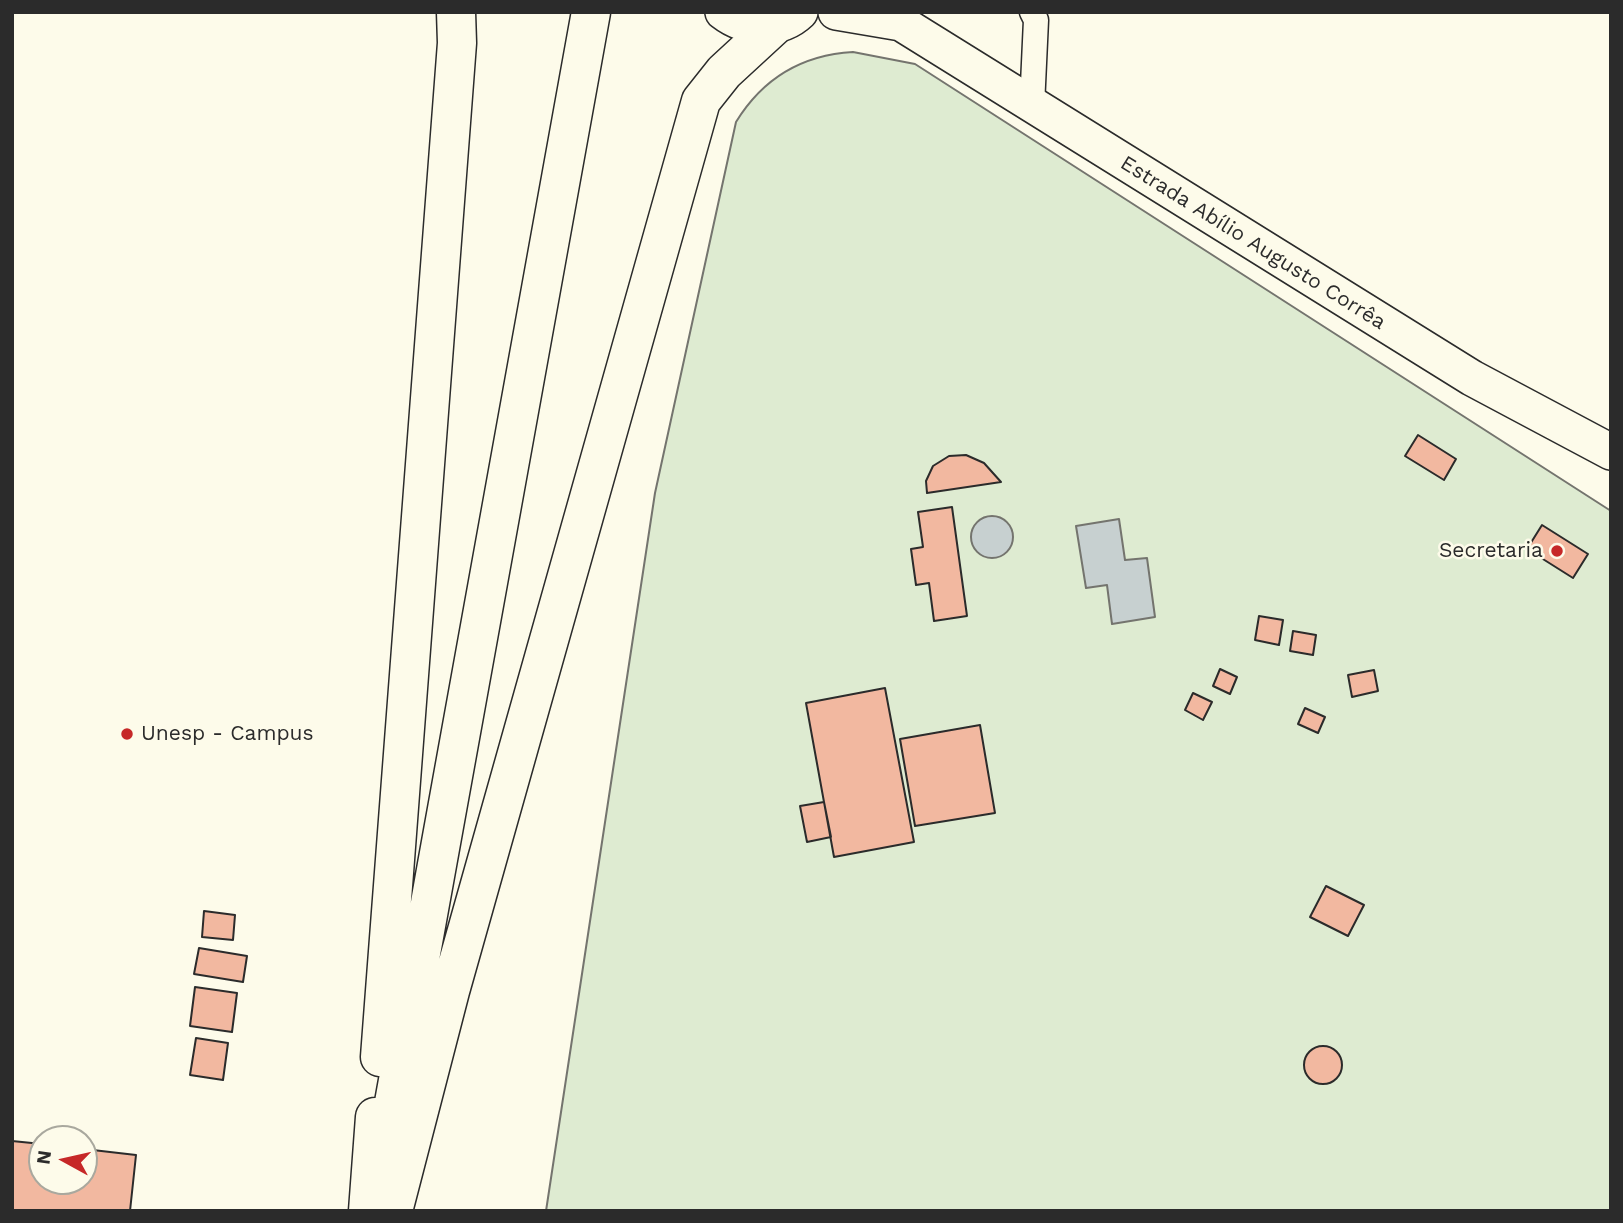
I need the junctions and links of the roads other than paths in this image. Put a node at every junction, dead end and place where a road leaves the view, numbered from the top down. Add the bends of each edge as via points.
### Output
1 (456, 12) edge
2 (591, 12) edge
3 (723, 12) edge
4 (836, 12) edge
5 (1032, 12) edge
6 (799, 17) edge
7 (896, 18) edge
8 (1032, 106) junction
9 (1611, 452) edge
10 (368, 1211) edge
11 (374, 1211) edge
12 (393, 1211) edge

1 - 10 highway
2 - 11 highway
3 - 6 main road via 753,26
4 - 7 main road, Estrada Abílio Augusto Corrêa
5 - 8 street via 1036,20
6 - 12 highway via 724,72 701,102
7 - 8 main road, Estrada Abílio Augusto Corrêa
8 - 9 main road, Estrada Abílio Augusto Corrêa via 1472,378

